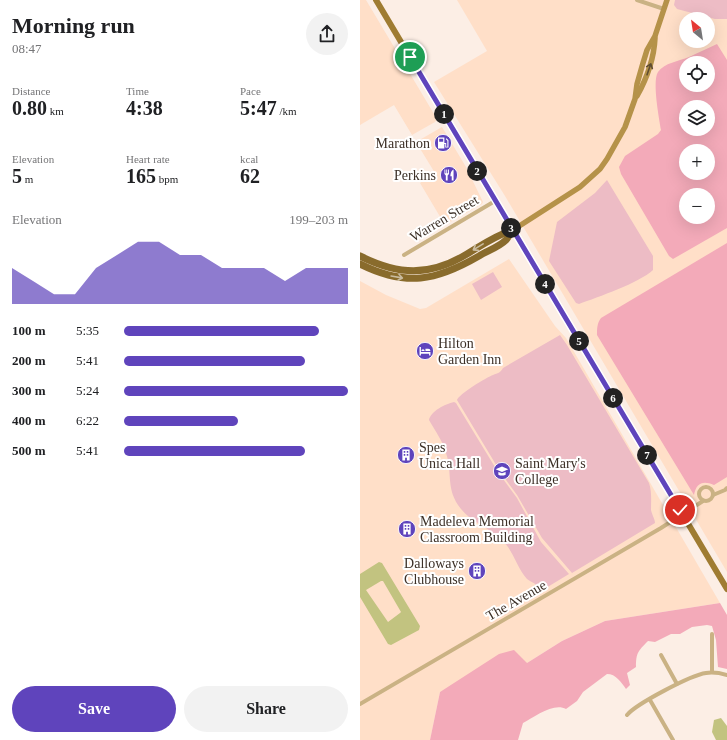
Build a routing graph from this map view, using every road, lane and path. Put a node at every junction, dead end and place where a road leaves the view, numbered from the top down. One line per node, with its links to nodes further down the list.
1 (376, 0): 5 (main road)
2 (638, 0): 4 (street)
3 (667, 0): 4 (street)
4 (664, 9): 6 (street)
5 (495, 201): 6 (main road); 7 (street, Warren Street)
6 (513, 230): 8 (highway, one-way to 8); 9 (highway, one-way to 6); 13 (main road)
7 (404, 255)
8 (360, 256)
9 (360, 264)
10 (727, 488): 11 (street)
11 (713, 495): 12 (street); 12 (street)
12 (703, 501): 13 (street, The Avenue)
13 (682, 514): 14 (main road); 21 (street, The Avenue)
14 (727, 589)
15 (712, 634): 17 (street)
16 (661, 655): 19 (street)
17 (712, 672): 18 (street); 19 (street)
18 (727, 675)
19 (677, 684): 20 (street)
20 (650, 700): 22 (street); 23 (street)
21 (360, 704)
22 (627, 715)
23 (674, 740)

